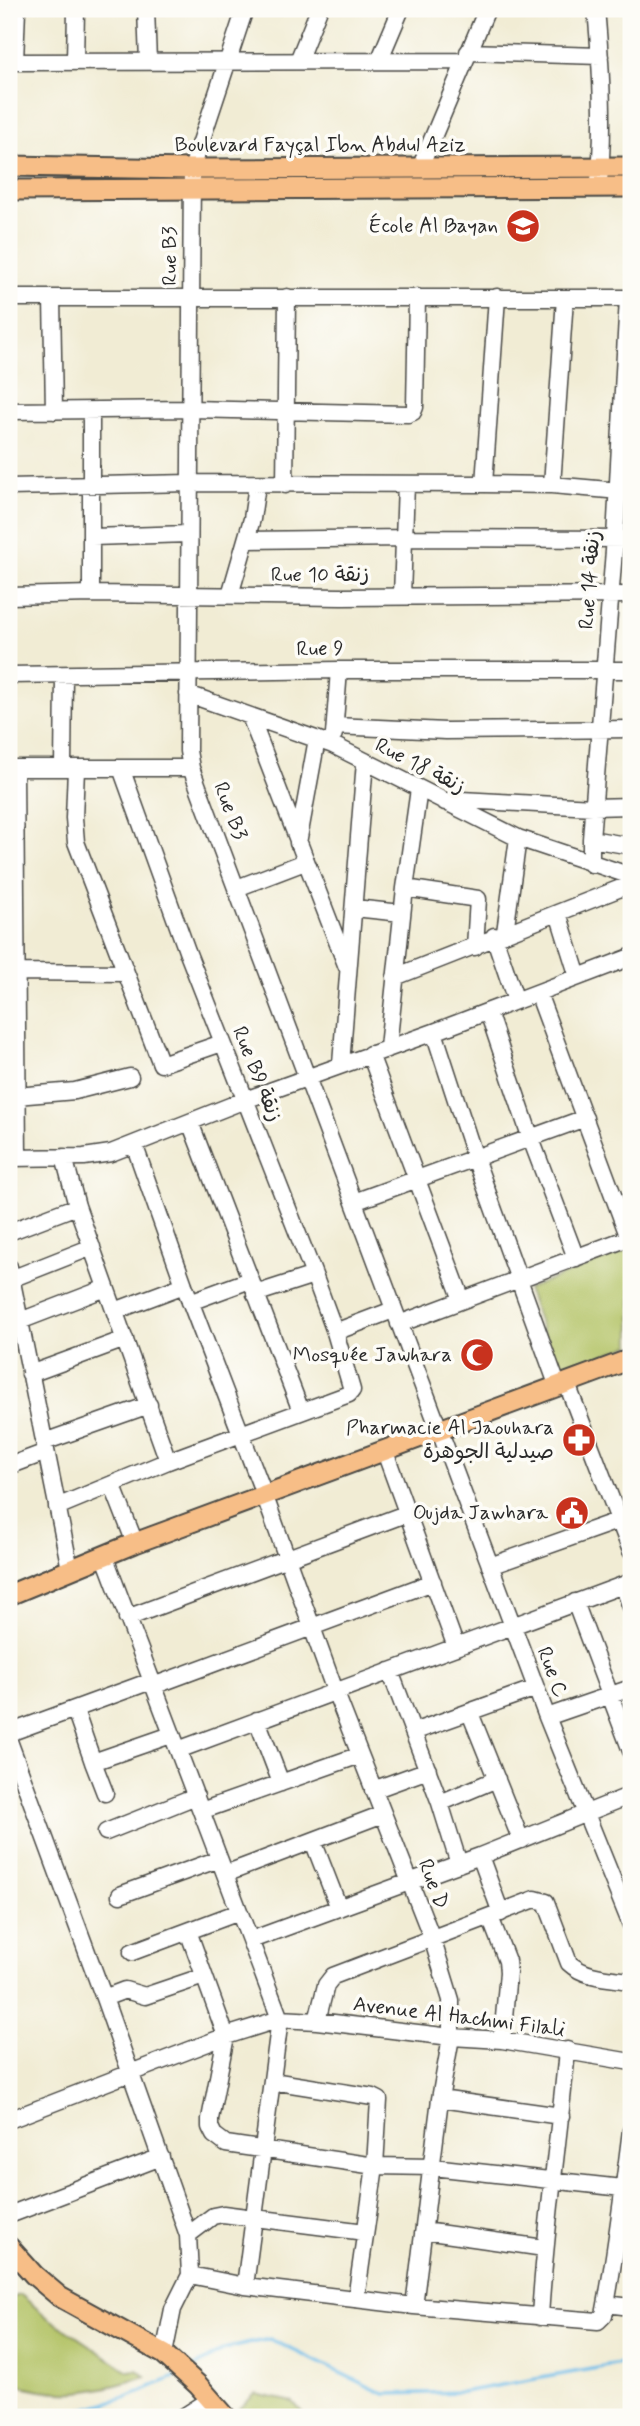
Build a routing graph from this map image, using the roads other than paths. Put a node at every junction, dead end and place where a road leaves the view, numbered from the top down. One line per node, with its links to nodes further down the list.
1 (18, 9): 15 (street)
2 (76, 9): 16 (street)
3 (245, 9): 12 (street, Rue B3)
4 (319, 9): 13 (street)
5 (401, 9): 14 (street)
6 (487, 9): 9 (street)
7 (596, 9): 10 (street)
8 (148, 10): 11 (street)
9 (466, 56): 10 (street); 14 (street); 19 (street)
10 (600, 56): 21 (street)
11 (148, 61): 12 (street); 16 (street)
12 (226, 61): 13 (street); 20 (street, Rue B3)
13 (298, 61): 14 (street)
14 (379, 61)
15 (12, 62): 16 (street)
16 (75, 62)
17 (9, 166): 20 (main road, Boulevard Fayçal Ibn Abdul Aziz)
18 (631, 167): 21 (main road, Boulevard Fayçal Ibn Abdul Aziz)
19 (420, 168): 20 (main road, Boulevard Fayçal Ibn Abdul Aziz); 21 (main road, Boulevard Fayçal Ibn Abdul Aziz)
20 (191, 169): 24 (street, Rue B3)
21 (599, 178): 22 (main road, Boulevard Fayçal Ibn Abdul Aziz); 24 (main road, Boulevard Fayçal Ibn Abdul Aziz)
22 (631, 187)
23 (9, 190): 24 (main road, Boulevard Fayçal Ibn Abdul Aziz)
24 (190, 190): 25 (street, Rue B3)
25 (191, 296): 26 (street); 30 (street); 35 (street, Rue B3)
26 (287, 297): 27 (street); 39 (street)
27 (417, 297): 28 (street); 39 (street)
28 (497, 297): 31 (street); 43 (street)
29 (9, 298): 30 (street)
30 (52, 298): 37 (street)
31 (565, 298): 32 (street); 47 (street)
32 (629, 298): 33 (street, Rue 14 زنقة)
33 (629, 326): 34 (street, Rue 14 زنقة)
34 (626, 394): 40 (street, Rue 14 زنقة)
35 (191, 409): 38 (street); 39 (street); 41 (street, Rue B3)
36 (9, 411): 37 (street)
37 (54, 411): 38 (street)
38 (91, 411): 44 (street)
39 (286, 411): 46 (street)
40 (625, 445): 49 (street, Rue 14 زنقة)
41 (190, 483): 44 (street); 45 (street); 50 (street, Rue B3)
42 (406, 484): 43 (street); 46 (street); 52 (street)
43 (484, 484): 47 (street)
44 (91, 485): 48 (street); 51 (street)
45 (257, 485): 46 (street); 54 (street)
46 (285, 485)
47 (552, 485): 49 (street)
48 (9, 487)
49 (624, 492): 53 (street, Rue 14 زنقة)
50 (189, 534): 51 (street); 56 (street, Rue B3)
51 (92, 537): 55 (street)
52 (404, 538): 53 (street); 54 (street); 61 (street)
53 (623, 538): 58 (street, Rue 14 زنقة)
54 (247, 540): 57 (street)
55 (91, 594): 56 (street, Rue 10 زنقة); 60 (street, Rue 10 زنقة)
56 (188, 594): 57 (street, Rue 10 زنقة); 65 (street, Rue B3)
57 (230, 595): 61 (street, Rue 10 زنقة)
58 (610, 595): 59 (street, Rue 10 زنقة); 61 (street, Rue 10 زنقة); 63 (street, Rue 14 زنقة)
59 (631, 595)
60 (9, 596)
61 (402, 596)
62 (339, 670): 63 (street, Rue 9); 65 (street, Rue 9); 70 (street)
63 (605, 670): 64 (street, Rue 9); 72 (street, Rue 14 زنقة)
64 (631, 670)
65 (188, 672): 67 (street, Rue 9); 68 (street, Rue B3)
66 (9, 675): 67 (street, Rue 9)
67 (64, 675): 79 (street)
68 (188, 694): 69 (street, Rue 18 زنقة); 78 (street, Rue B3)
69 (250, 716): 73 (street, Rue 18 زنقة); 86 (street)
70 (335, 726): 72 (street); 74 (street)
71 (631, 729): 72 (street)
72 (600, 730): 83 (street, Rue 14 زنقة)
73 (317, 739): 74 (street, Rue 18 زنقة); 86 (street)
74 (333, 746): 75 (street, Rue 18 زنقة)
75 (365, 761): 80 (street, Rue 18 زنقة); 94 (street)
76 (12, 768): 79 (street); 100 (street)
77 (121, 768): 78 (street); 79 (street); 110 (street, Rue B9 زنقة)
78 (191, 768): 92 (street, Rue B3)
79 (69, 769): 102 (street)
80 (419, 789): 81 (street, Rue 18 زنقة); 93 (street)
81 (445, 802): 83 (street); 84 (street, Rue 18 زنقة)
82 (631, 806): 83 (street)
83 (593, 807): 85 (street, Rue 14 زنقة)
84 (518, 838): 89 (street, Rue 18 زنقة); 97 (street)
85 (591, 839): 87 (street); 89 (street, Rue 14 زنقة)
86 (298, 845): 88 (street)
87 (631, 845)
88 (304, 862): 92 (street); 101 (street)
89 (592, 864): 90 (street, Rue 18 زنقة)
90 (631, 876)
91 (631, 884): 96 (street)
92 (237, 888): 115 (street, Rue B3)
93 (405, 888): 95 (street); 98 (street)
94 (354, 908): 95 (street); 101 (street)
95 (402, 913): 103 (street)
96 (558, 913): 97 (street); 104 (street)
97 (500, 934): 98 (street); 106 (street)
98 (475, 947): 103 (street)
99 (631, 957): 104 (street)
100 (15, 972): 102 (street); 107 (street)
101 (349, 972): 113 (street)
102 (126, 973): 110 (street)
103 (395, 976): 111 (street)
104 (578, 977): 105 (street)
105 (538, 993): 106 (street); 118 (street)
106 (516, 1001): 108 (street)
107 (12, 1010): 116 (street)
108 (488, 1012): 109 (street); 120 (street)
109 (434, 1032): 111 (street); 124 (street)
110 (222, 1043): 117 (street, Rue B9 زنقة)
111 (388, 1047): 112 (street)
112 (370, 1054): 113 (street); 125 (street)
113 (341, 1064): 115 (street)
114 (130, 1077): 116 (street)
115 (306, 1078): 117 (street); 126 (street, Rue B3)
116 (16, 1096): 123 (street)
117 (245, 1100): 119 (street); 133 (street, Rue B9 زنقة)
118 (585, 1118): 120 (street); 129 (street)
119 (190, 1122): 121 (street); 136 (street)
120 (531, 1139): 124 (street); 131 (street)
121 (134, 1144): 122 (street); 135 (street, Rue D)
122 (64, 1157): 123 (street); 127 (street)
123 (13, 1158)
124 (475, 1158): 125 (street); 134 (street)
125 (418, 1180): 126 (street); 138 (street)
126 (354, 1202): 141 (street, Rue B3)
127 (77, 1206): 128 (street); 130 (street)
128 (9, 1232)
129 (630, 1238): 131 (street)
130 (92, 1247): 132 (street); 137 (street)
131 (576, 1258): 134 (street)
132 (10, 1273): 142 (street)
133 (314, 1275): 136 (street); 143 (street, Rue B9 زنقة)
134 (520, 1279): 138 (street); 147 (street)
135 (184, 1285): 139 (street, Rue D); 140 (street)
136 (253, 1287): 139 (street); 149 (street)
137 (107, 1288): 140 (street); 142 (street)
138 (463, 1300): 141 (street)
139 (190, 1302): 151 (street, Rue D)
140 (115, 1311): 144 (street)
141 (396, 1317): 143 (street); 150 (street, Rue B3)
142 (17, 1330): 146 (street)
143 (335, 1332): 149 (street, Rue B9 زنقة)
144 (125, 1339): 146 (street); 148 (street)
145 (631, 1360): 147 (main road)
146 (30, 1374): 152 (street)
147 (563, 1386): 150 (main road); 160 (street)
148 (149, 1405): 152 (street); 154 (street)
149 (301, 1411): 151 (street)
150 (439, 1432): 153 (main road); 165 (street, Rue C)
151 (240, 1435): 154 (street); 157 (street, Rue D)
152 (45, 1447): 155 (street); 158 (street)
153 (386, 1452): 157 (main road); 159 (street)
154 (168, 1461): 156 (street)
155 (9, 1466)
156 (112, 1484): 158 (street); 161 (street)
157 (264, 1494): 161 (main road); 164 (street, Rue D)
158 (57, 1507): 166 (street)
159 (408, 1513): 164 (street); 167 (street)
160 (620, 1520): 162 (street); 165 (street)
161 (135, 1543): 163 (main road)
162 (631, 1551)
163 (104, 1555): 166 (main road); 172 (street)
164 (286, 1559): 172 (street); 174 (street, Rue D)
165 (490, 1566): 173 (street, Rue C)
166 (71, 1569): 169 (main road)
167 (433, 1582): 174 (street); 175 (street)
168 (627, 1584): 170 (street); 171 (street)
169 (9, 1595)
170 (575, 1602): 173 (street); 181 (street)
171 (631, 1607)
172 (127, 1618): 177 (street)
173 (513, 1626): 175 (street); 178 (street, Rue C)
174 (312, 1628): 177 (street); 180 (street, Rue D)
175 (456, 1647): 176 (street)
176 (390, 1671): 180 (street); 186 (street)
177 (152, 1684): 182 (street); 189 (street)
178 (537, 1688): 183 (street); 184 (street, Rue C)
179 (631, 1688): 181 (street)
180 (335, 1691): 185 (street); 191 (street, Rue D)
181 (610, 1696): 184 (street); 190 (street)
182 (75, 1710): 187 (street); 192 (street)
183 (470, 1713): 186 (street); 194 (street)
184 (547, 1717): 201 (street, Rue C)
185 (257, 1720): 189 (street); 195 (street)
186 (413, 1732): 193 (street)
187 (9, 1733)
188 (9, 1741): 222 (street)
189 (174, 1742): 192 (street); 200 (street)
190 (631, 1751)
191 (360, 1755): 195 (street); 196 (street, Rue D)
192 (98, 1760): 197 (street)
193 (428, 1770): 196 (street); 199 (street)
194 (496, 1779): 199 (street); 204 (street)
195 (281, 1783): 200 (street)
196 (373, 1790): 202 (street, Rue D)
197 (105, 1793)
198 (631, 1795): 201 (street)
199 (440, 1803): 207 (street)
200 (198, 1804): 203 (street); 208 (street)
201 (586, 1812): 204 (street); 211 (street, Rue C)
202 (383, 1814): 205 (street); 209 (street, Rue D)
203 (106, 1832)
204 (521, 1840): 206 (street)
205 (313, 1841): 208 (street); 212 (street)
206 (481, 1856): 207 (street); 214 (street)
207 (459, 1864): 209 (street)
208 (222, 1866): 210 (street); 213 (street)
209 (410, 1882): 212 (street); 217 (street, Rue D)
210 (120, 1895)
211 (628, 1906): 215 (street, Rue C)
212 (339, 1908): 218 (street)
213 (240, 1912): 216 (street); 218 (street)
214 (495, 1915): 217 (street); 221 (street); 227 (street)
215 (631, 1925)
216 (188, 1931): 219 (street); 220 (street)
217 (432, 1938): 224 (street); 226 (street, Rue D)
218 (251, 1940): 223 (street)
219 (132, 1952)
220 (204, 1976): 222 (street); 225 (street)
221 (631, 1981)
222 (104, 1997): 230 (street)
223 (280, 2019): 224 (street, Avenue Al Hachmi Filali); 225 (street); 231 (street)
224 (317, 2021): 226 (street, Avenue Al Hachmi Filali)
225 (226, 2036): 230 (street); 236 (street)
226 (451, 2037): 227 (street, Avenue Al Hachmi Filali); 232 (street, Rue D)
227 (502, 2040): 228 (street, Avenue Al Hachmi Filali)
228 (566, 2050): 229 (street, Avenue Al Hachmi Filali); 233 (street)
229 (631, 2062)
230 (131, 2074): 234 (street); 237 (street)
231 (272, 2081): 236 (street); 238 (street)
232 (440, 2099): 233 (street); 239 (street, Rue D)
233 (561, 2116): 240 (street)
234 (9, 2120)
235 (631, 2130): 241 (street)
236 (262, 2150): 238 (street); 243 (street)
237 (161, 2157): 242 (street); 246 (street)
238 (374, 2166): 239 (street); 245 (street)
239 (433, 2166): 240 (street); 244 (street, Rue D)
240 (553, 2182): 241 (street); 249 (street)
241 (627, 2188): 247 (street)
242 (9, 2215)
243 (254, 2218): 245 (street); 246 (street); 251 (street)
244 (424, 2231): 249 (street); 253 (street, Rue D)
245 (365, 2232): 252 (street)
246 (188, 2235): 250 (street)
247 (624, 2244): 255 (street)
248 (9, 2248): 257 (main road)
249 (544, 2248): 256 (street)
250 (190, 2276): 251 (street); 257 (street)
251 (245, 2286): 252 (street)
252 (356, 2299): 253 (street)
253 (414, 2306): 256 (street)
254 (631, 2307): 255 (street)
255 (605, 2309): 256 (street)
256 (540, 2317)
257 (169, 2358): 258 (main road)
258 (204, 2392): 259 (street); 260 (main road)
259 (183, 2417)
260 (226, 2417)

